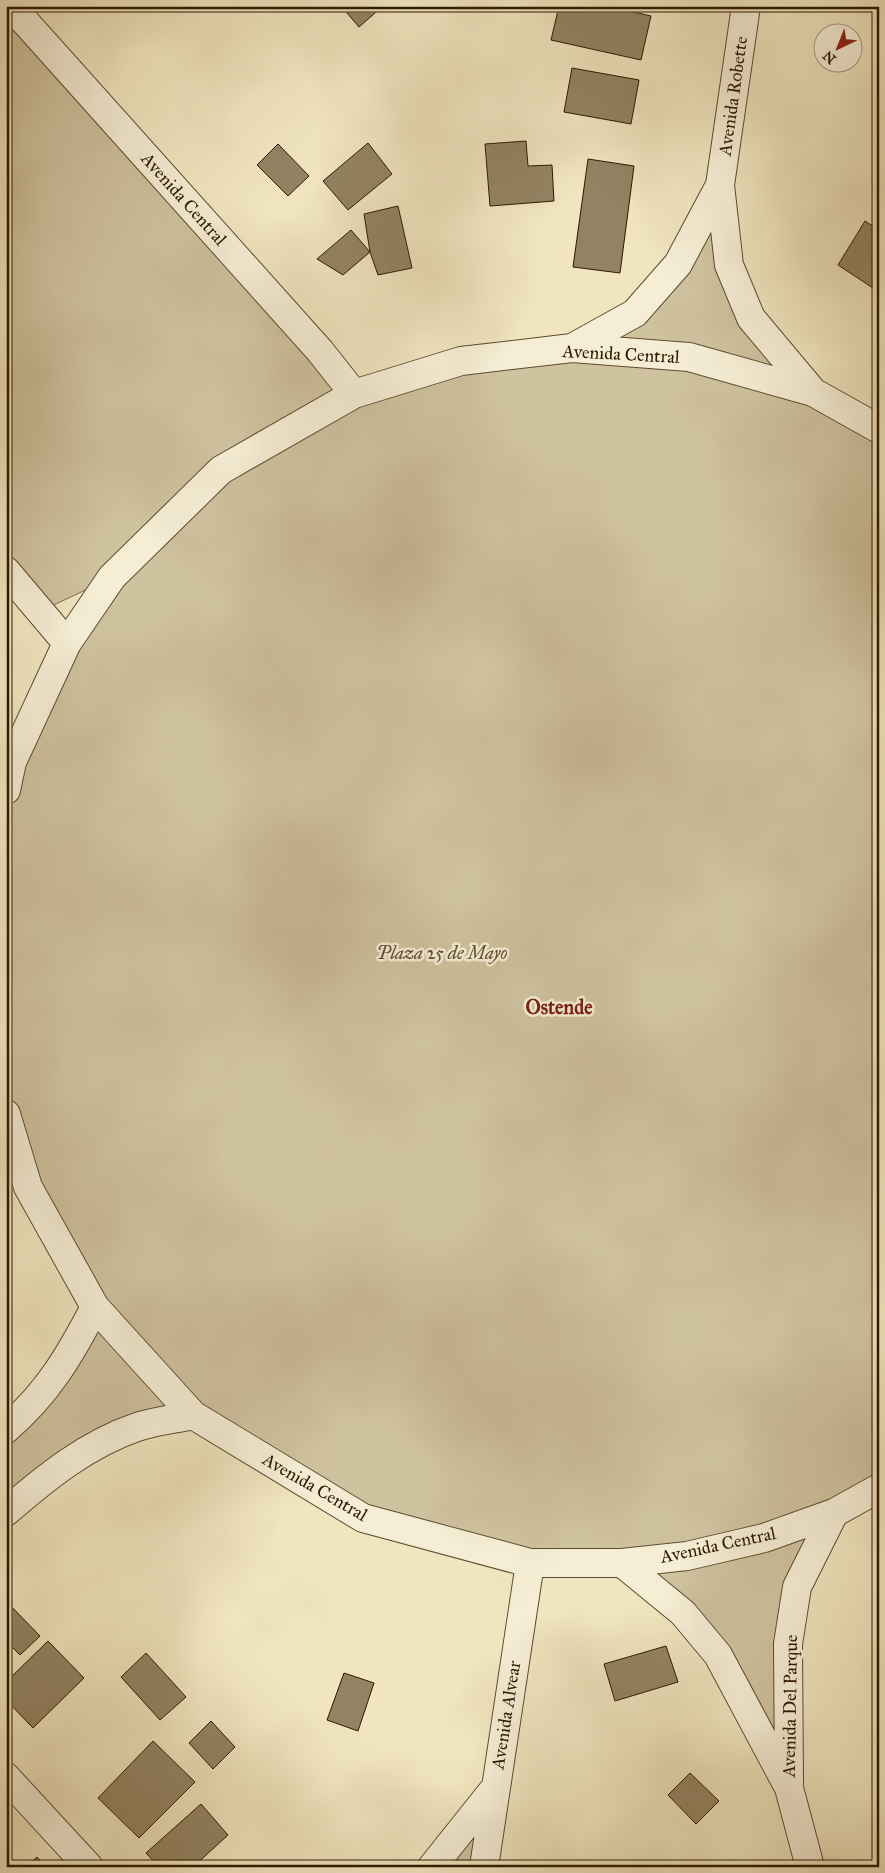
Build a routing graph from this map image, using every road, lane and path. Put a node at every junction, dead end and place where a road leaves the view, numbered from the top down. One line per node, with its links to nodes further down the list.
1 (11, 6): 6 (street, Avenida Central)
2 (749, 10): 3 (street, Avenida Robette)
3 (720, 185): 4 (street, Avenida Robette); 5 (street, Avenida Robette)
4 (572, 348): 5 (street, Avenida Central); 6 (street, Avenida Central)
5 (813, 392): 7 (street, Avenida Central)
6 (354, 394): 9 (street, Avenida Central)
7 (879, 429)
8 (6, 571): 9 (street)
9 (67, 643): 10 (street, Avenida Central)
10 (6, 790)
11 (6, 1114): 12 (street, Avenida Central)
12 (95, 1307): 13 (street, Avenida Central); 14 (street)
13 (193, 1414): 16 (street); 19 (street, Avenida Central)
14 (6, 1429)
15 (879, 1488): 17 (street, Avenida Central)
16 (6, 1512)
17 (834, 1513): 18 (street, Avenida Central); 22 (street, Avenida Del Parque)
18 (622, 1562): 19 (street, Avenida Central); 22 (street, Avenida Del Parque)
19 (530, 1563): 21 (street, Avenida Alvear)
20 (6, 1777): 23 (street)
21 (495, 1787): 24 (street); 25 (street, Avenida Alvear)
22 (789, 1788): 26 (street, Avenida Del Parque)
23 (89, 1867)
24 (432, 1867)
25 (484, 1867)
26 (810, 1867)

